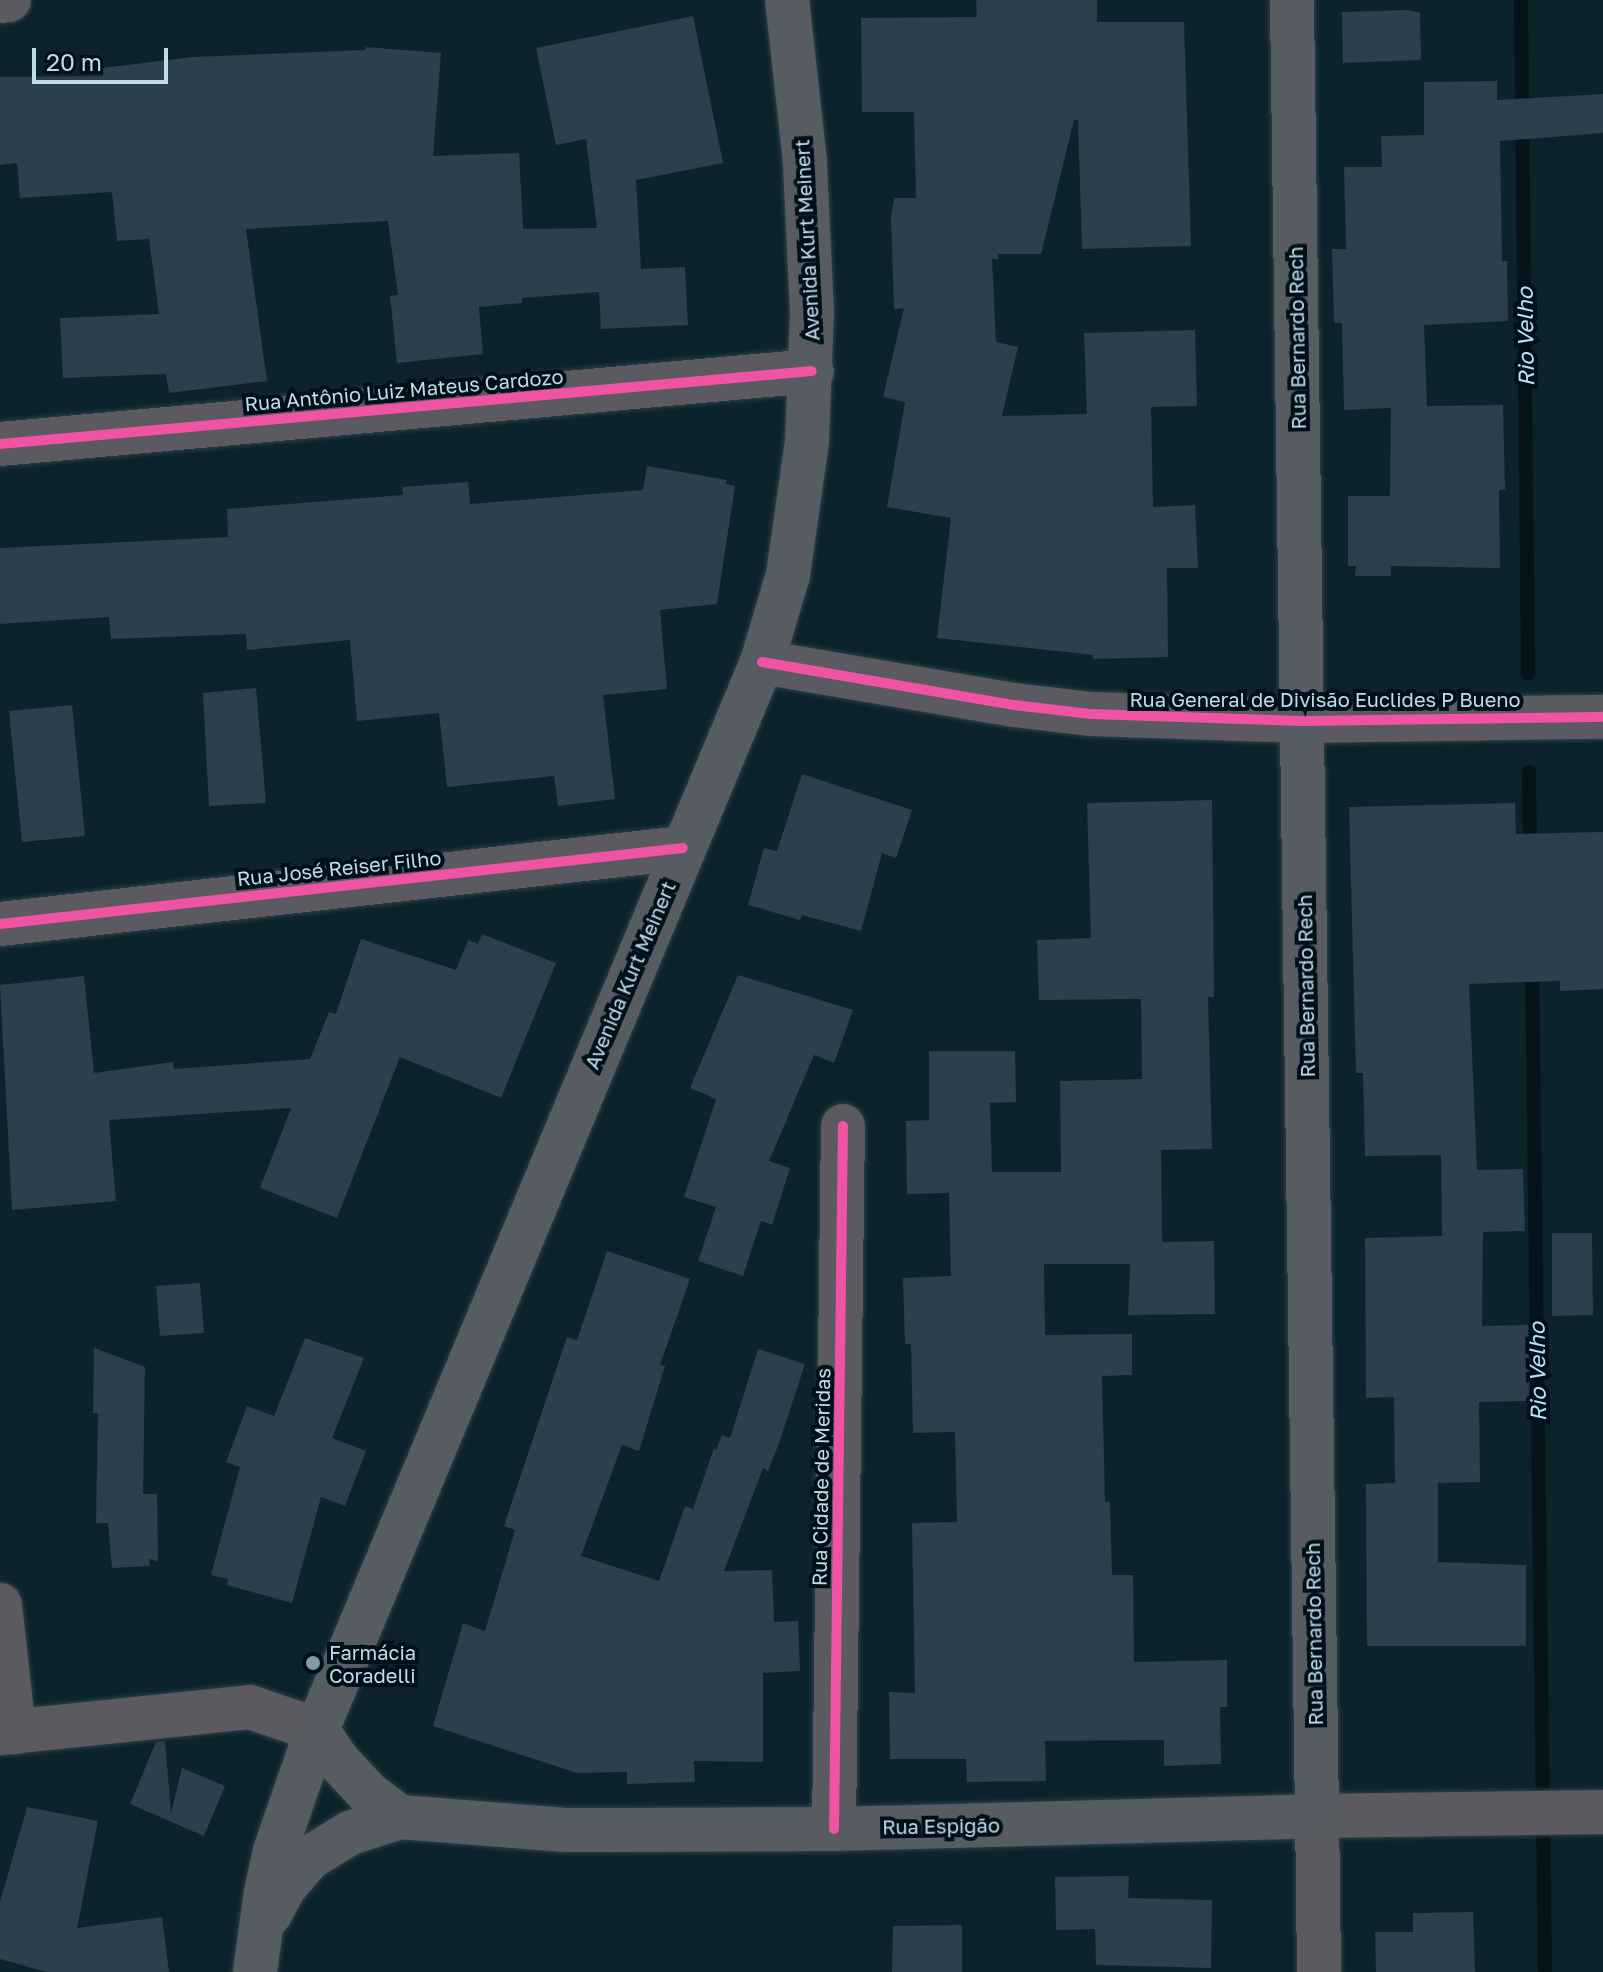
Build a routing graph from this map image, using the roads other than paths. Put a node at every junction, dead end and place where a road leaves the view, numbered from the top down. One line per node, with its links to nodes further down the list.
1 (9, 0): 4 (street)
2 (787, 0): 5 (main road, Avenida Kurt Meinert)
3 (1292, 0): 9 (main road, Rua Bernardo Rech)
4 (0, 1)
5 (812, 371): 6 (street, Rua Antônio Luiz Mateus Cardozo); 7 (main road, Avenida Kurt Meinert)
6 (0, 444)
7 (762, 662): 9 (street, Rua General de Divisão Euclides P Bueno); 10 (main road, Avenida Kurt Meinert)
8 (1603, 717): 9 (street, Rua General de Divisão Euclides P Bueno)
9 (1302, 721): 17 (main road, Rua Bernardo Rech)
10 (683, 848): 11 (street, Rua José Reiser Filho); 14 (main road, Avenida Kurt Meinert)
11 (0, 924)
12 (843, 1126): 19 (street, Rua Cidade de Meridas)
13 (0, 1605): 15 (street)
14 (317, 1730): 15 (street); 18 (main road); 20 (main road, Avenida Kurt Meinert)
15 (7, 1733)
16 (1567, 1812): 17 (street, Rua Espigão)
17 (1317, 1816): 19 (main road, Rua Espigão); 21 (street, Rua Bernardo Rech)
18 (400, 1817): 19 (main road, Rua Espigão); 20 (main road)
19 (834, 1829)
20 (257, 1952)
21 (1319, 1972)

